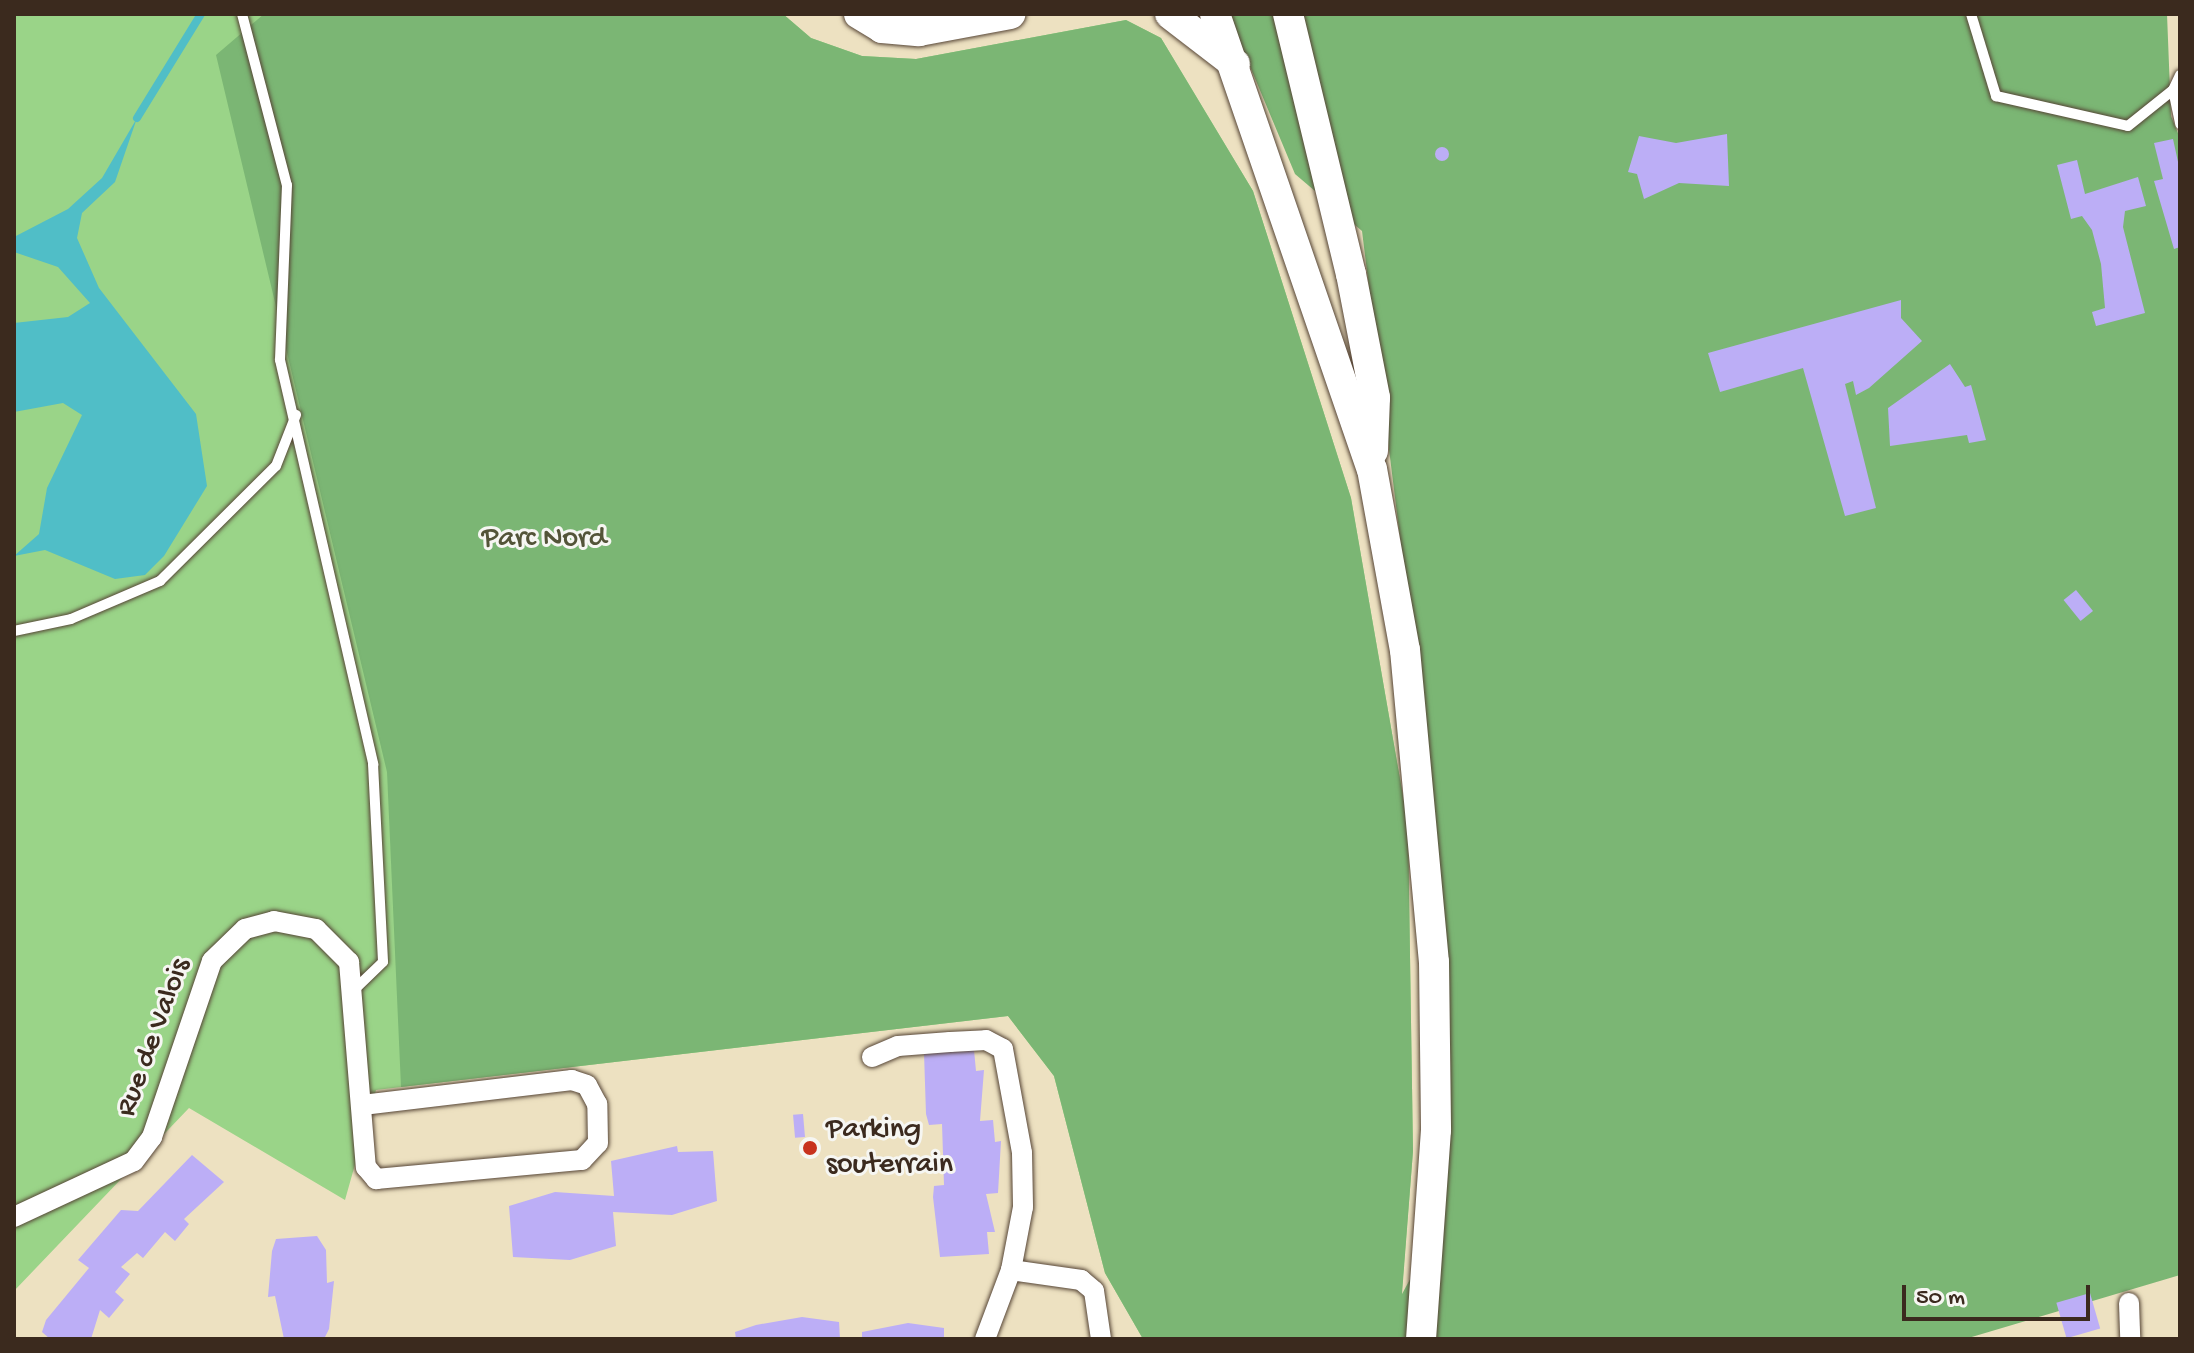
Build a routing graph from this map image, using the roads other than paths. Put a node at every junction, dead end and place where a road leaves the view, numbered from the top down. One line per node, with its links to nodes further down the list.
1 (242, 14): 12 (lane)
2 (859, 14): 3 (main road)
3 (1010, 14)
4 (1170, 14): 8 (main road)
5 (1215, 14): 8 (main road)
6 (1288, 14): 13 (main road)
7 (1971, 14): 10 (lane)
8 (1237, 65): 13 (main road)
9 (2180, 75): 10 (lane)
10 (2173, 90): 11 (lane)
11 (2180, 124)
12 (296, 413): 14 (lane); 15 (lane)
13 (1372, 469): 23 (main road)
14 (14, 631)
15 (356, 988): 17 (street, Rue de Valois); 18 (street, Rue de Valois)
16 (872, 1057): 19 (street)
17 (362, 1105): 17 (street, Rue de Valois)
18 (14, 1217)
19 (1011, 1270): 21 (street); 22 (street)
20 (2129, 1303): 24 (street)
21 (985, 1339)
22 (1101, 1339)
23 (1421, 1339)
24 (2130, 1339)

